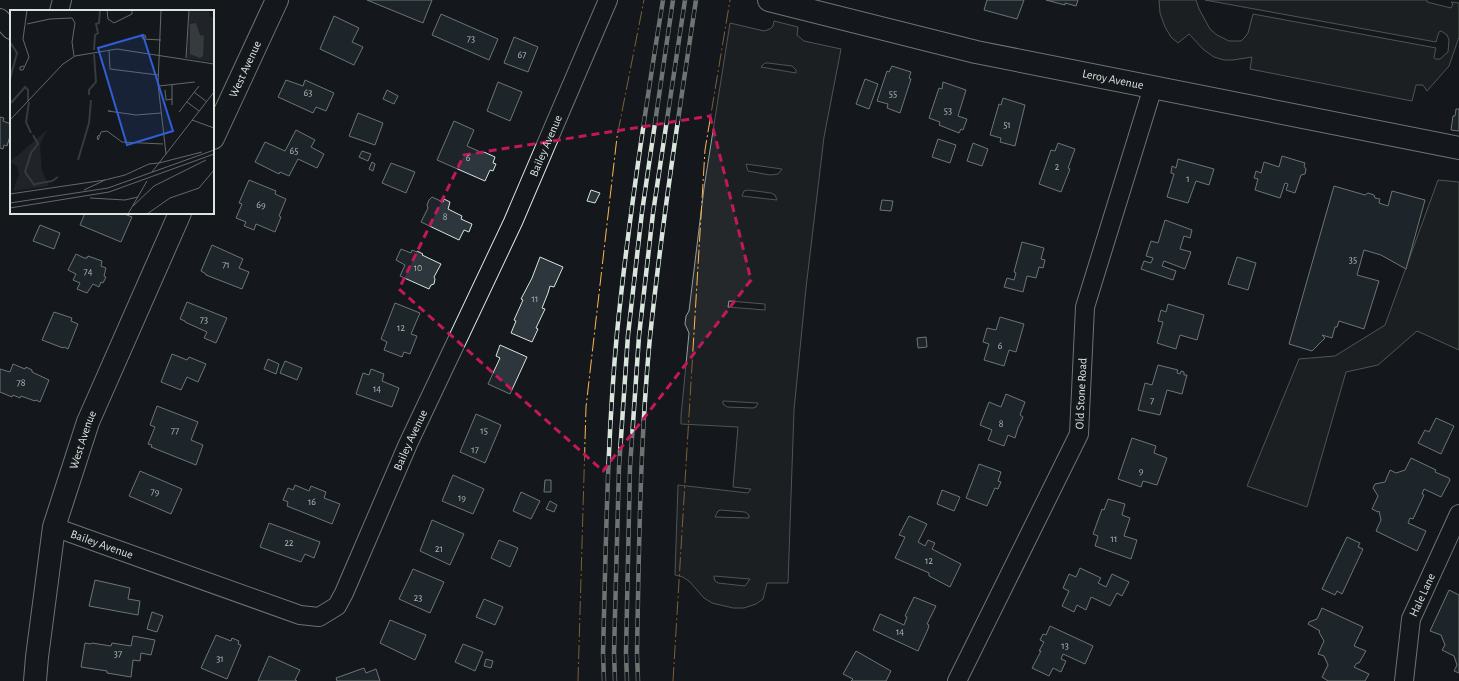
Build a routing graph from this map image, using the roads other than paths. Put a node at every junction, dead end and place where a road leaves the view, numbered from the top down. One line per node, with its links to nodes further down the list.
1 (62, 0): 5 (street)
2 (277, 0): 9 (street, West Avenue)
3 (608, 0): 13 (street, Bailey Avenue)
4 (778, 1): 8 (street, Leroy Avenue)
5 (60, 10)
6 (0, 18): 7 (street)
7 (10, 29)
8 (1153, 87): 10 (street, Leroy Avenue); 15 (street, Old Stone Road)
9 (214, 136)
10 (1459, 148)
11 (180, 214): 13 (street, West Avenue)
12 (1459, 514): 16 (street, Hale Lane)
13 (54, 527): 14 (street, West Avenue)
14 (35, 681)
15 (957, 681)
16 (1404, 681)

